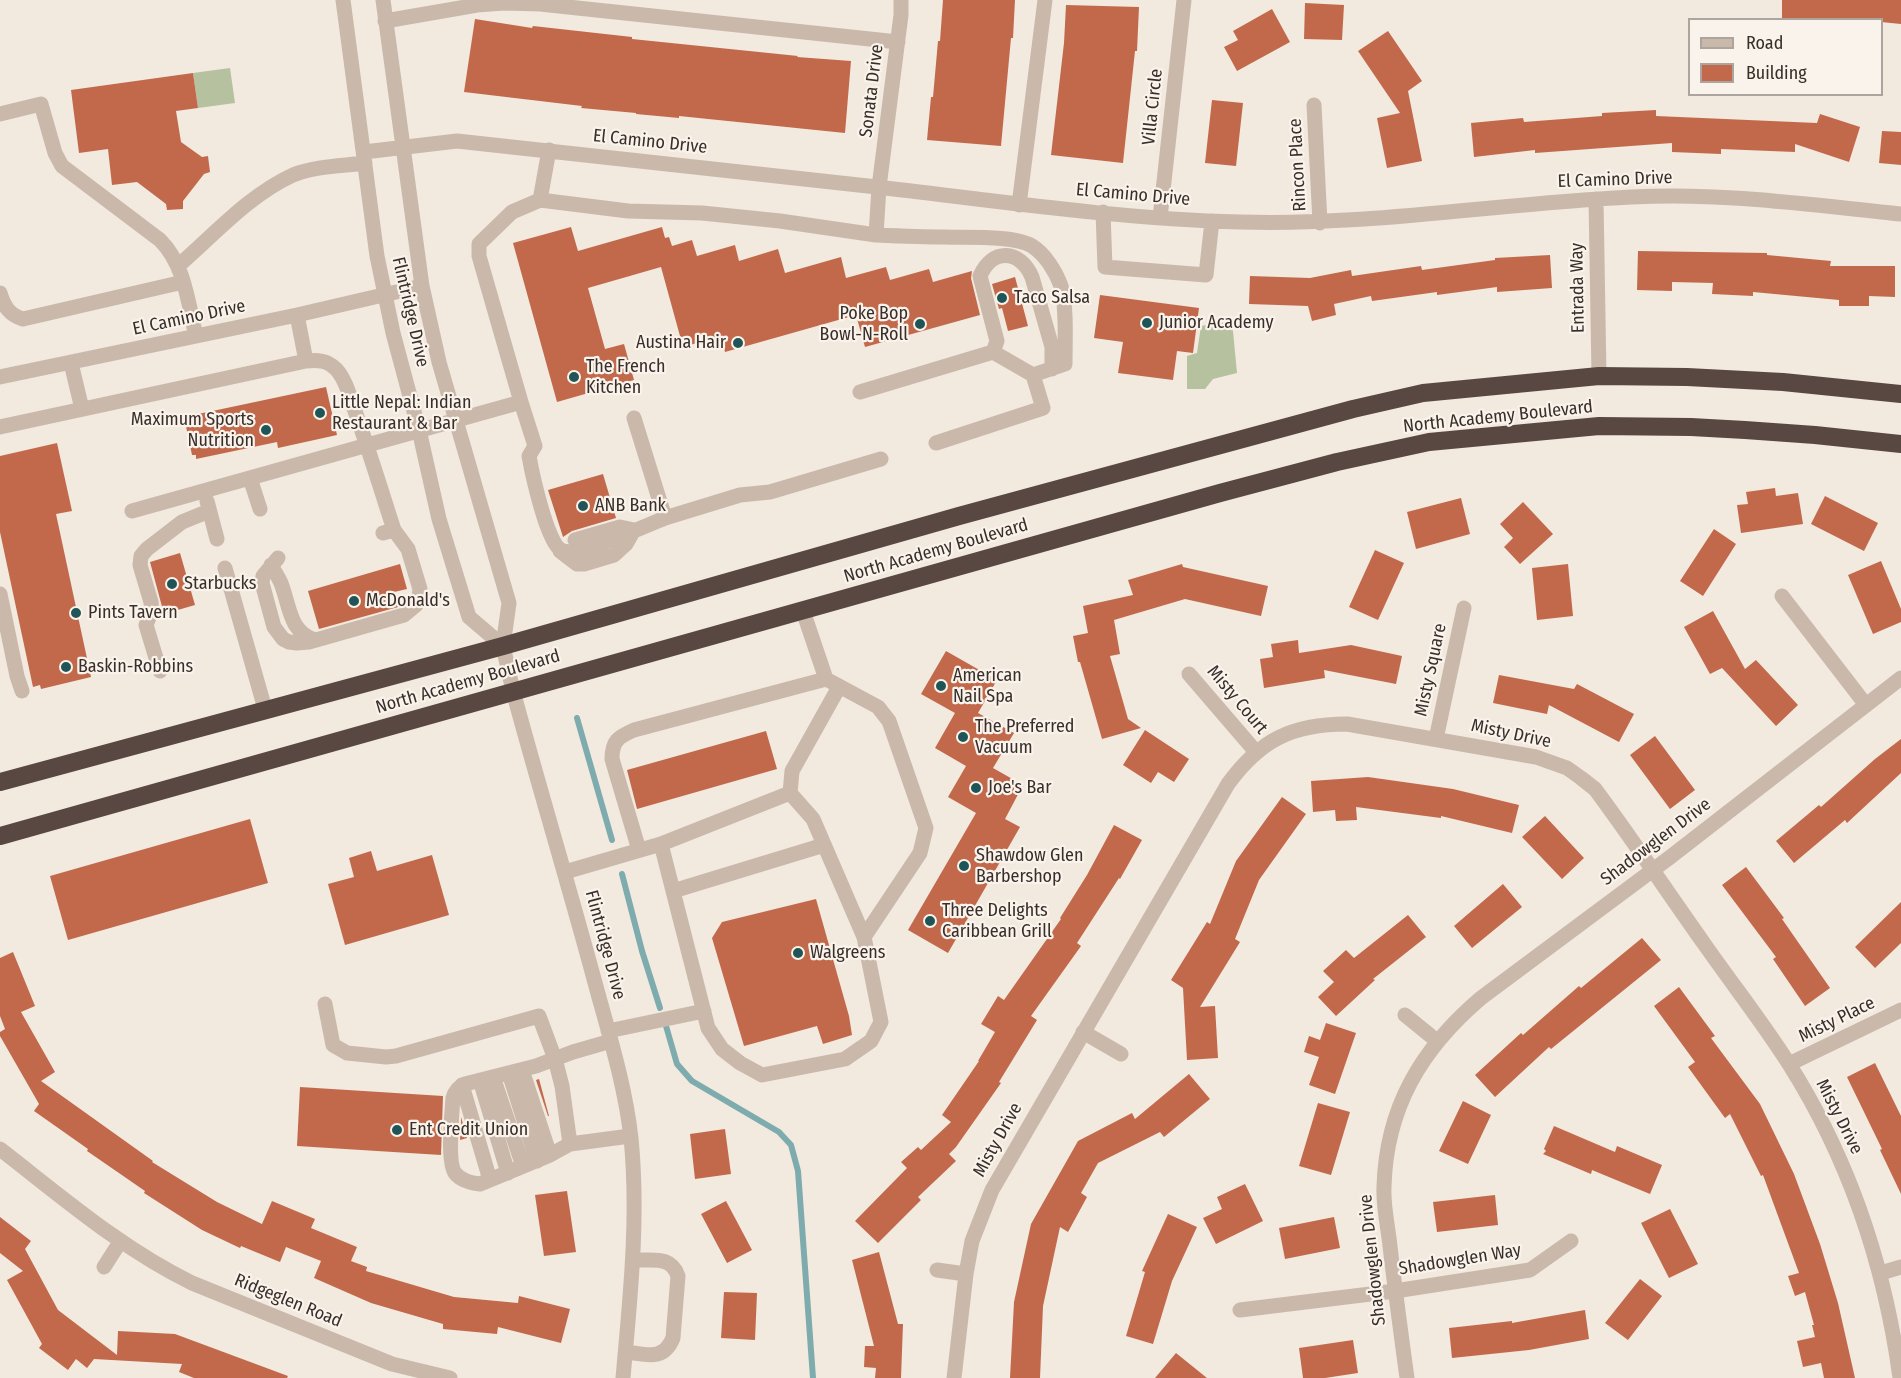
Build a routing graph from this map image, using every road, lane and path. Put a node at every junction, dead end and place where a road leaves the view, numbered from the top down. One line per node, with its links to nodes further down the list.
1 (343, 0): 12 (street, Flintridge Drive)
2 (383, 0): 6 (street, Flintridge Drive)
3 (901, 0): 7 (street, Sonata Drive)
4 (1044, 0): 16 (street)
5 (1184, 0): 19 (street, Villa Circle)
6 (386, 21): 7 (street); 10 (street, Flintridge Drive)
7 (898, 42): 13 (street, Sonata Drive)
8 (1314, 105): 21 (street, Rincon Place)
9 (0, 114): 23 (street)
10 (402, 147): 11 (street, El Camino Drive); 12 (street, El Camino Drive); 25 (street, Flintridge Drive)
11 (549, 150): 13 (street, El Camino Drive); 14 (street)
12 (365, 157): 23 (street, El Camino Drive); 27 (street, Flintridge Drive)
13 (879, 188): 16 (street, El Camino Drive); 22 (street, Sonata Drive)
14 (540, 200): 22 (street); 39 (street)
15 (1596, 200): 18 (street, El Camino Drive); 21 (street, El Camino Drive); 35 (street, Entrada Way)
16 (1019, 205): 17 (street, El Camino Drive)
17 (1103, 212): 19 (street, El Camino Drive); 20 (street)
18 (1901, 214)
19 (1160, 218): 20 (street, El Camino Drive)
20 (1212, 221): 21 (street, El Camino Drive)
21 (1320, 223)
22 (876, 235): 33 (street)
23 (178, 266): 24 (street)
24 (183, 282): 26 (street); 29 (street)
25 (422, 286): 27 (street, El Camino Drive); 42 (street, Flintridge Drive)
26 (0, 293)
27 (385, 295): 28 (street, El Camino Drive); 44 (street, Flintridge Drive)
28 (297, 315): 29 (street, El Camino Drive); 31 (street)
29 (196, 336): 32 (street, El Camino Drive)
30 (993, 352): 33 (street); 34 (street); 37 (street)
31 (306, 361): 40 (street); 47 (street)
32 (71, 363): 36 (street, El Camino Drive); 40 (street)
33 (1052, 369): 34 (street)
34 (1033, 375): 45 (street)
35 (1599, 376): 38 (highway, North Academy Boulevard); 64 (highway, North Academy Boulevard)
36 (0, 377)
37 (860, 392)
38 (1901, 394)
39 (521, 402): 42 (street); 57 (street)
40 (82, 409): 43 (street)
41 (634, 418): 54 (street)
42 (457, 420): 44 (street); 64 (street, Flintridge Drive)
43 (0, 427)
44 (419, 430): 47 (street); 64 (street, Flintridge Drive)
45 (936, 443)
46 (1901, 444): 63 (highway, North Academy Boulevard)
47 (367, 445): 49 (street); 58 (street)
48 (881, 459): 54 (street)
49 (250, 478): 50 (street); 51 (street)
50 (204, 491): 52 (street); 53 (street)
51 (260, 509)
52 (132, 511)
53 (209, 512): 56 (street); 65 (street)
54 (664, 518): 55 (street)
55 (634, 530): 57 (street); 57 (street)
56 (217, 539)
57 (555, 544)
58 (275, 562)
59 (225, 568): 72 (street)
60 (0, 594): 69 (street)
61 (1782, 596): 71 (street)
62 (1464, 608): 73 (street, Misty Square)
63 (803, 611): 68 (street); 70 (highway, North Academy Boulevard)
64 (503, 646): 70 (street, Flintridge Drive); 72 (highway, North Academy Boulevard)
65 (160, 671)
66 (1189, 674): 74 (street, Misty Court)
67 (1901, 678): 71 (street, Shadowglen Drive)
68 (833, 683): 76 (street); 80 (street); 84 (street)
69 (22, 691)
70 (513, 691): 77 (highway, North Academy Boulevard); 82 (street, Flintridge Drive)
71 (1866, 705): 81 (street, Shadowglen Drive)
72 (265, 709): 75 (highway, North Academy Boulevard)
73 (1436, 740): 74 (street, Misty Drive); 81 (street, Misty Drive)
74 (1256, 752): 89 (street, Misty Drive)
75 (0, 782)
76 (790, 793): 78 (street); 79 (street)
77 (0, 836)
78 (661, 843): 80 (street); 83 (street)
79 (824, 844): 83 (street); 84 (street)
80 (639, 850): 82 (street)
81 (1652, 870): 91 (street, Shadowglen Drive); 94 (street, Misty Drive)
82 (565, 872): 90 (street, Flintridge Drive)
83 (673, 891): 87 (street)
84 (864, 937): 87 (street)
85 (325, 1004): 93 (street)
86 (1901, 1010): 94 (street, Misty Place)
87 (704, 1011): 90 (street)
88 (1405, 1014): 91 (street)
89 (1083, 1032): 92 (street); 111 (street, Misty Drive)
90 (610, 1036): 93 (street); 98 (street, Flintridge Drive)
91 (1437, 1041): 112 (street, Shadowglen Drive)
92 (1121, 1054)
93 (555, 1059): 95 (street); 99 (street)
94 (1789, 1064): 110 (street, Misty Drive)
95 (516, 1071): 96 (street); 101 (street)
96 (487, 1078): 97 (street); 101 (street); 102 (street)
97 (462, 1085): 103 (street); 103 (street)
98 (630, 1136): 99 (street); 106 (street, Flintridge Drive)
99 (570, 1144): 101 (street)
100 (0, 1149): 105 (street, Ridgeglen Road)
101 (537, 1161): 102 (street)
102 (508, 1173): 103 (street)
103 (490, 1180)
104 (1571, 1241): 112 (street, Shadowglen Way)
105 (120, 1242): 107 (street); 115 (street, Ridgeglen Road)
106 (634, 1260): 114 (street, Flintridge Drive); 114 (street)
107 (104, 1267)
108 (1901, 1268): 110 (street)
109 (937, 1270): 111 (street)
110 (1881, 1273): 119 (street, Misty Drive)
111 (966, 1274): 117 (street, Misty Drive)
112 (1395, 1291): 113 (street, Shadowglen Way); 118 (street, Shadowglen Drive)
113 (1240, 1310)
114 (626, 1352): 116 (street, Flintridge Drive)
115 (450, 1378)
116 (623, 1378)
117 (954, 1378)
118 (1407, 1378)
119 (1900, 1378)

